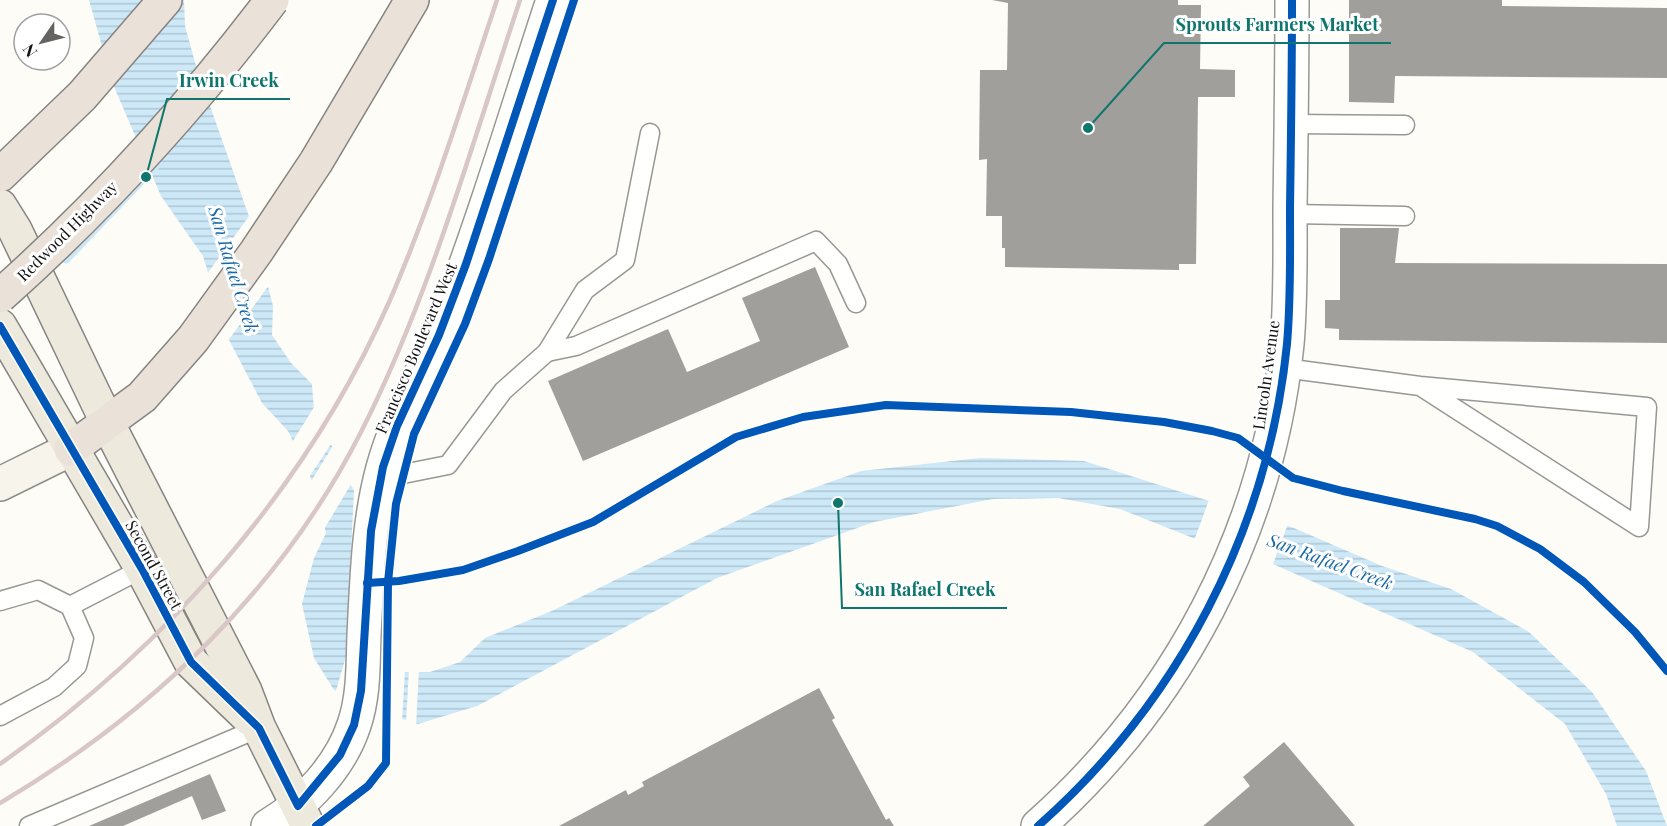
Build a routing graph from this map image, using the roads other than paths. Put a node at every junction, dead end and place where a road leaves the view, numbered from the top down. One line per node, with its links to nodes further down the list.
1 (165, 0): 9 (highway)
2 (272, 0): 13 (highway, Redwood Highway, bridge)
3 (412, 0): 19 (highway)
4 (553, 0): 21 (street, Francisco Boulevard West)
5 (1292, 0): 6 (street, Lincoln Avenue)
6 (1291, 124): 7 (lane); 11 (street, Lincoln Avenue)
7 (1405, 125)
8 (650, 133): 16 (lane)
9 (0, 175)
10 (0, 206): 19 (main road, Second Street)
11 (1290, 214): 12 (lane); 17 (street, Lincoln Avenue)
12 (1405, 216)
13 (0, 296)
14 (856, 303): 16 (lane)
15 (0, 326): 20 (main road, Second Street)
16 (547, 352): 21 (lane)
17 (1284, 368): 18 (lane); 31 (street, Lincoln Avenue)
18 (1420, 386): 18 (lane)
19 (108, 424): 20 (highway); 27 (main road, Second Street)
20 (71, 449): 22 (main road); 23 (main road, Second Street)
21 (383, 467): 28 (street, Francisco Boulevard West)
22 (0, 484)
23 (142, 569): 25 (lane); 27 (main road, Second Street)
24 (0, 601): 25 (lane)
25 (70, 606): 26 (lane)
26 (0, 716)
27 (259, 728): 28 (main road, Second Street); 29 (lane)
28 (303, 816): 30 (street, Francisco Boulevard West)
29 (29, 826)
30 (268, 826)
31 (1038, 826)

